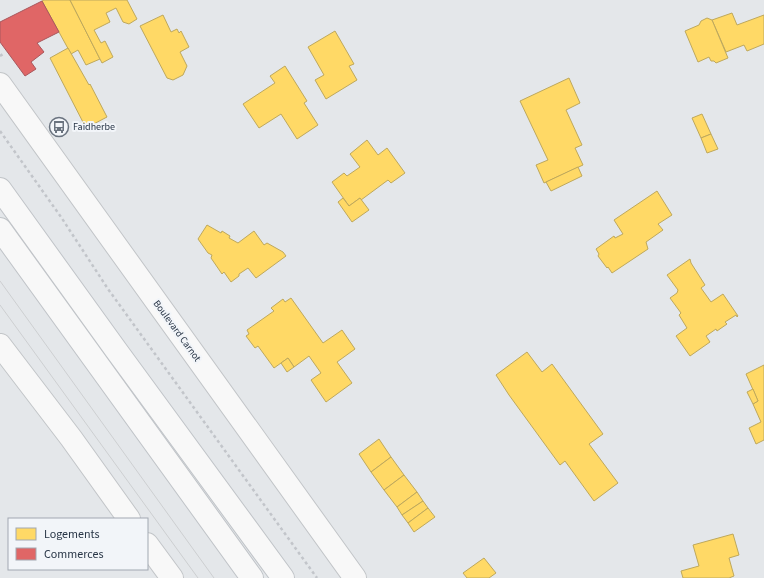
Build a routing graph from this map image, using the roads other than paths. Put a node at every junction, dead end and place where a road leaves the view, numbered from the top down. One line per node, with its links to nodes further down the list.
1 (0, 84): 10 (main road, Boulevard Carnot)
2 (0, 189): 9 (main road)
3 (0, 229): 8 (main road)
4 (0, 345): 5 (main road)
5 (128, 518)
6 (148, 545): 7 (main road)
7 (172, 578)
8 (252, 578)
9 (283, 578)
10 (355, 578)

